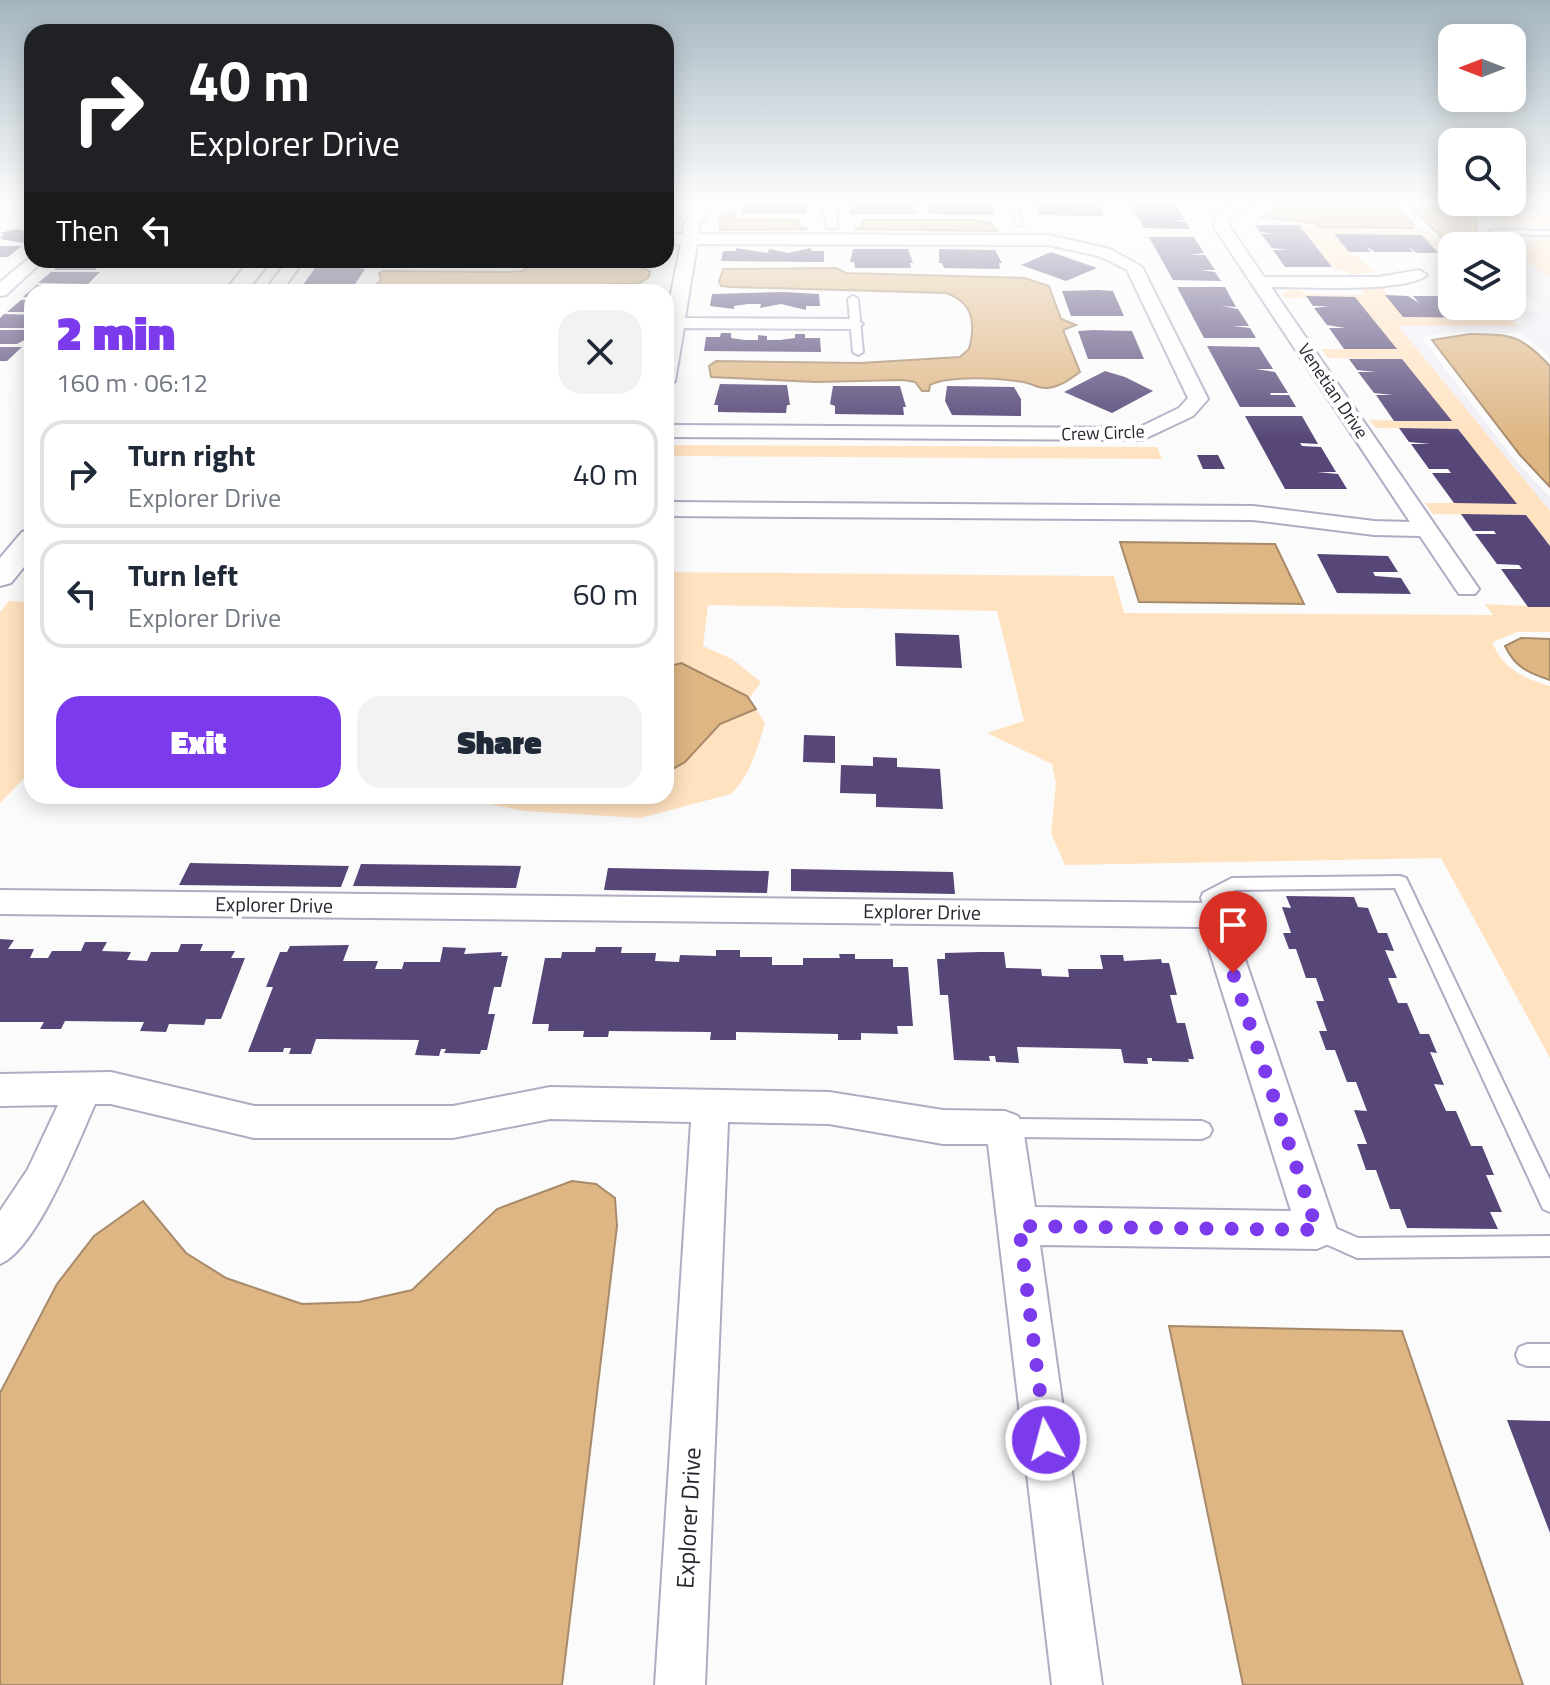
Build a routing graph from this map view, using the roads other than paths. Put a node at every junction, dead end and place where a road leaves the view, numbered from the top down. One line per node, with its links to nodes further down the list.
1 (1259, 282): 11 (street, Venetian Drive)
2 (680, 283): 5 (street)
3 (1142, 283): 9 (street, Crew Circle)
4 (853, 299): 7 (lane)
5 (674, 310)
6 (674, 323): 7 (street)
7 (854, 324): 8 (lane)
8 (858, 352)
9 (674, 431)
10 (674, 509): 11 (street)
11 (1426, 529): 14 (street, Venetian Drive)
12 (24, 548): 13 (street)
13 (0, 577)
14 (1467, 589)
15 (0, 902): 16 (street, Explorer Drive)
16 (1214, 915): 22 (lane); 24 (street)
17 (84, 1089): 18 (street); 19 (street); 25 (street)
18 (0, 1090)
19 (710, 1106): 20 (street); 27 (street, Explorer Drive)
20 (1005, 1128): 21 (lane); 23 (street)
21 (1202, 1130)
22 (1550, 1202)
23 (1019, 1226): 24 (street); 28 (street)
24 (1317, 1230): 26 (lane)
25 (0, 1245)
26 (1550, 1246)
27 (680, 1685)
28 (1077, 1685)

